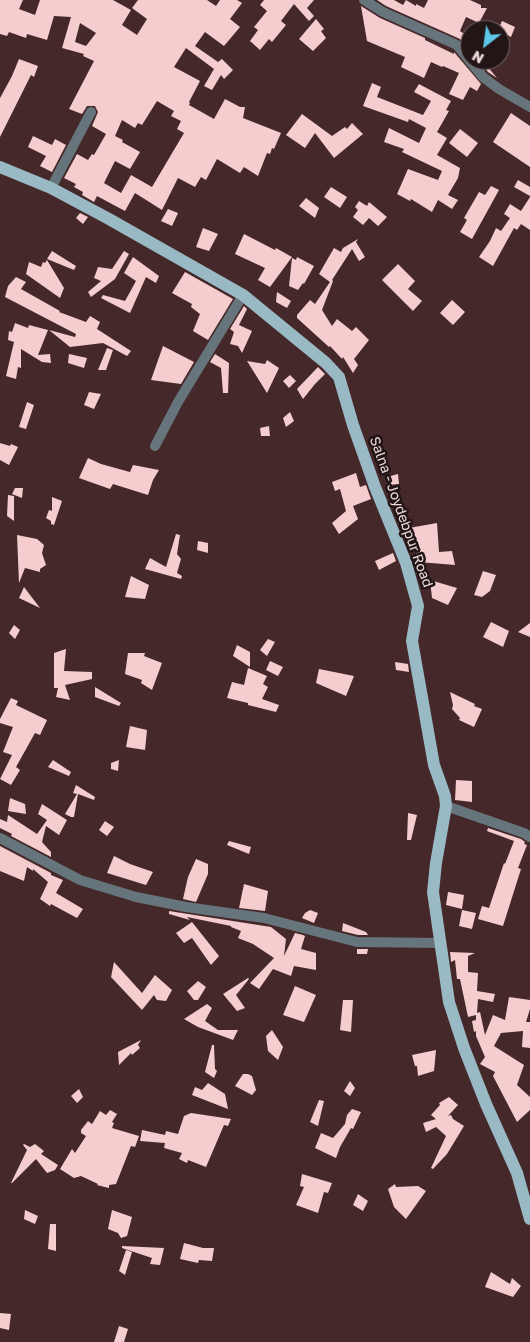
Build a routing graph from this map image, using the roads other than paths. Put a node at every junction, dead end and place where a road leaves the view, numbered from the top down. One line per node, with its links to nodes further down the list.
1 (364, 0): 2 (street)
2 (530, 107)
3 (91, 112): 5 (street)
4 (0, 167): 5 (main road, Salna - Joydebpur Road)
5 (51, 188): 6 (main road, Salna - Joydebpur Road)
6 (243, 295): 7 (street); 8 (main road, Salna - Joydebpur Road)
7 (155, 446)
8 (446, 806): 9 (street); 11 (main road, Salna - Joydebpur Road)
9 (530, 837)
10 (0, 838): 11 (street)
11 (441, 943): 12 (main road, Salna - Joydebpur Road)
12 (530, 1219)

